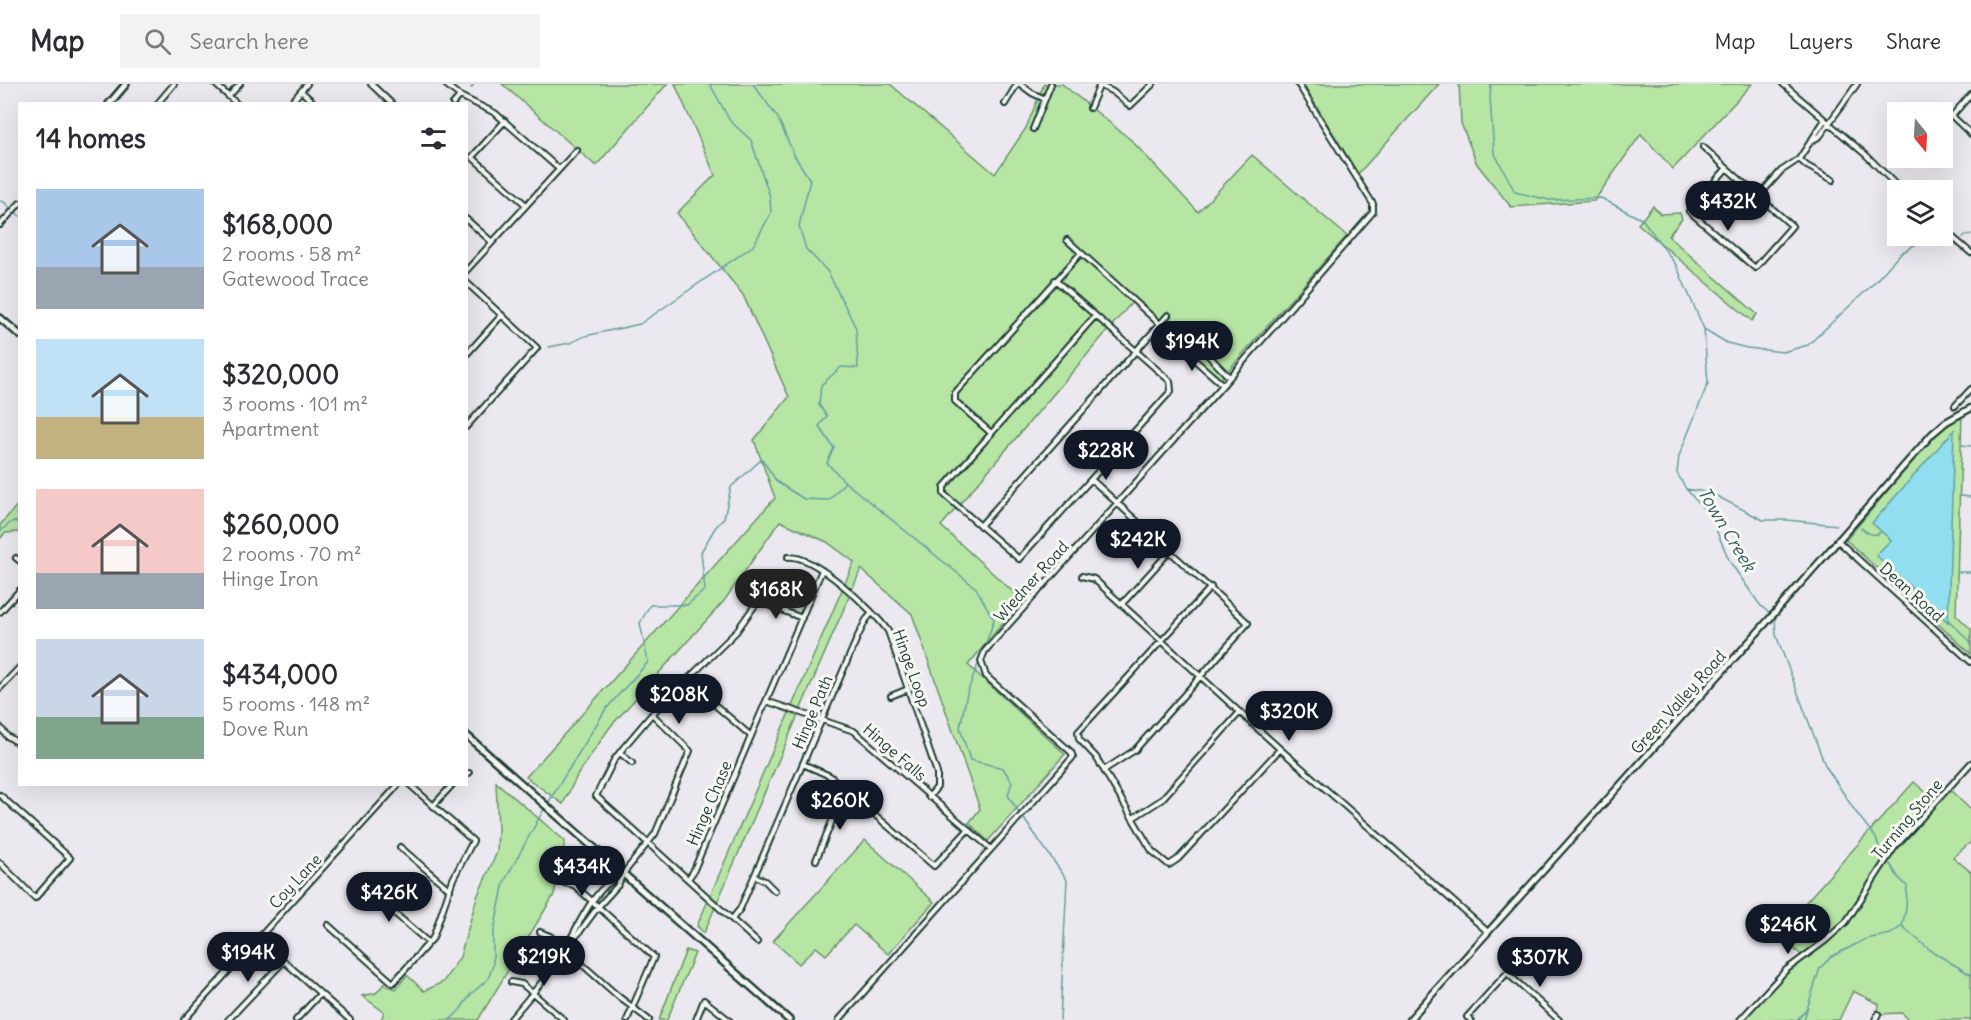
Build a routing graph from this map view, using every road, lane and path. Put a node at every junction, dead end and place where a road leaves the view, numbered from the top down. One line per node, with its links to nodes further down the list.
1 (126, 84): 20 (main road)
2 (174, 84): 21 (street)
3 (215, 84): 17 (street)
4 (240, 84): 17 (street)
5 (307, 84): 15 (street)
6 (371, 84): 25 (street)
7 (445, 84): 18 (street)
8 (1019, 84): 19 (street); 27 (street)
9 (1052, 84): 19 (street)
10 (1153, 84): 14 (street)
11 (1298, 84): 62 (street, Wiedner Road)
12 (1783, 84): 30 (street)
13 (1857, 84): 30 (street)
14 (1100, 85): 28 (street)
15 (301, 91): 23 (street); 24 (street)
16 (1971, 94): 32 (street)
17 (229, 96): 22 (street)
18 (460, 96): 26 (street); 29 (street)
19 (1045, 99): 31 (street)
20 (112, 102)
21 (160, 102)
22 (235, 102)
23 (292, 102)
24 (313, 102)
25 (389, 102)
26 (455, 102)
27 (1005, 104)
28 (1090, 108)
29 (505, 121): 36 (street); 42 (street)
30 (1826, 123): 35 (street); 39 (street)
31 (1033, 129)
32 (1971, 134)
33 (1702, 147): 37 (street)
34 (577, 150): 36 (street)
35 (1798, 159): 38 (street); 40 (street)
36 (559, 169): 42 (street)
37 (1725, 169): 40 (street); 40 (street)
38 (1833, 180)
39 (1891, 180)
40 (1759, 196)
41 (18, 205): 44 (street)
42 (526, 206): 47 (street)
43 (468, 221): 47 (street)
44 (0, 225)
45 (1953, 237): 48 (street)
46 (1067, 240): 49 (street)
47 (492, 242): 50 (street)
48 (1971, 253)
49 (1080, 254): 51 (street); 57 (street)
50 (468, 269)
51 (1055, 280): 55 (street); 68 (street)
52 (468, 284): 53 (street)
53 (502, 315): 61 (street); 67 (street)
54 (1168, 315): 57 (street)
55 (1095, 316): 60 (street); 68 (street)
56 (0, 318): 58 (main road)
57 (1160, 323): 59 (street); 60 (street)
58 (18, 333)
59 (1182, 344): 62 (street); 63 (street)
60 (1135, 351): 69 (street); 71 (street)
61 (468, 353)
62 (1229, 377): 63 (street, Wiedner Road)
63 (1222, 385): 70 (street, Wiedner Road)
64 (1971, 389): 65 (street)
65 (1955, 406)
66 (1971, 408): 72 (street, Green Valley Road)
67 (468, 425)
68 (991, 433): 71 (street)
69 (1092, 480): 70 (street); 71 (street)
70 (1118, 503): 73 (street); 116 (street, Wiedner Road)
71 (980, 526)
72 (1837, 540): 84 (street, Dean Road); 131 (street, Green Valley Road)
73 (1170, 551): 77 (street); 79 (street)
74 (788, 557): 75 (street, Hinge Loop)
75 (822, 570): 81 (street, Hinge Loop); 82 (street, Hinge Chase)
76 (1082, 576): 79 (street)
77 (1211, 587): 83 (street); 86 (street)
78 (18, 592): 80 (street)
79 (1122, 604): 83 (street)
80 (0, 612)
81 (872, 613): 89 (street, Hinge Loop); 94 (street, Hinge Path)
82 (802, 618): 87 (street); 91 (street, Hinge Chase)
83 (1162, 639): 86 (street); 104 (street)
84 (1971, 662)
85 (18, 669): 88 (street)
86 (1202, 676): 92 (street); 104 (street)
87 (686, 680): 93 (street); 96 (street)
88 (0, 688)
89 (908, 689): 90 (street); 110 (street, Hinge Loop)
90 (891, 696)
91 (766, 701): 94 (street, Hinge Falls); 96 (street, Hinge Chase)
92 (1240, 712): 99 (street); 112 (street)
93 (652, 714): 100 (street); 114 (street)
94 (822, 719): 103 (street, Hinge Path); 110 (street, Hinge Falls)
95 (0, 727): 98 (street)
96 (751, 736): 121 (street, Hinge Chase)
97 (468, 737): 119 (main road)
98 (18, 743)
99 (1280, 749): 112 (street); 131 (street)
100 (620, 753): 101 (street); 114 (street)
101 (632, 763)
102 (1971, 763): 158 (street, Turning Stone)
103 (803, 764): 108 (street); 120 (street, Hinge Path)
104 (1104, 770): 112 (street)
105 (397, 786): 132 (street, Coy Lane)
106 (411, 786): 111 (street)
107 (451, 786): 111 (street)
108 (850, 794): 113 (street); 117 (street)
109 (0, 795): 118 (street)
110 (929, 797): 113 (street, Hinge Falls)
111 (433, 806): 124 (street)
112 (1132, 818)
113 (968, 830): 116 (street, Hinge Falls)
114 (648, 844): 119 (street); 121 (street)
115 (400, 847): 124 (street)
116 (991, 849): 155 (street, Wiedner Road)
117 (816, 860)
118 (0, 863)
119 (623, 874): 126 (street); 127 (street); 154 (main road)
120 (755, 876): 125 (street); 128 (street, Hinge Path)
121 (688, 879): 128 (street)
122 (565, 883): 126 (street)
123 (363, 886): 134 (street)
124 (450, 890): 134 (street)
125 (775, 891)
126 (592, 902): 127 (street); 135 (street)
127 (598, 907): 135 (street); 141 (street)
128 (732, 920): 133 (street)
129 (328, 925): 134 (street)
130 (540, 932): 136 (street)
131 (1488, 932): 156 (street, Green Valley Road)
132 (258, 938): 137 (street); 144 (street, Coy Lane)
133 (757, 942)
134 (429, 943)
135 (569, 943): 136 (street)
136 (565, 949): 139 (street); 141 (street)
137 (284, 961): 140 (street); 145 (street)
138 (511, 982): 139 (street)
139 (533, 992): 148 (street); 149 (street)
140 (320, 994): 146 (street); 147 (street)
141 (633, 1006): 150 (street); 151 (street)
142 (1878, 1014): 159 (street)
143 (1469, 1018): 157 (street)
144 (183, 1020)
145 (228, 1020)
146 (296, 1020)
147 (350, 1020)
148 (510, 1020)
149 (564, 1020)
150 (627, 1020)
151 (649, 1020)
152 (696, 1020): 153 (street)
153 (729, 1020)
154 (789, 1020)
155 (839, 1020)
156 (1409, 1020)
157 (1559, 1020)
158 (1740, 1020)
159 (1875, 1020)

